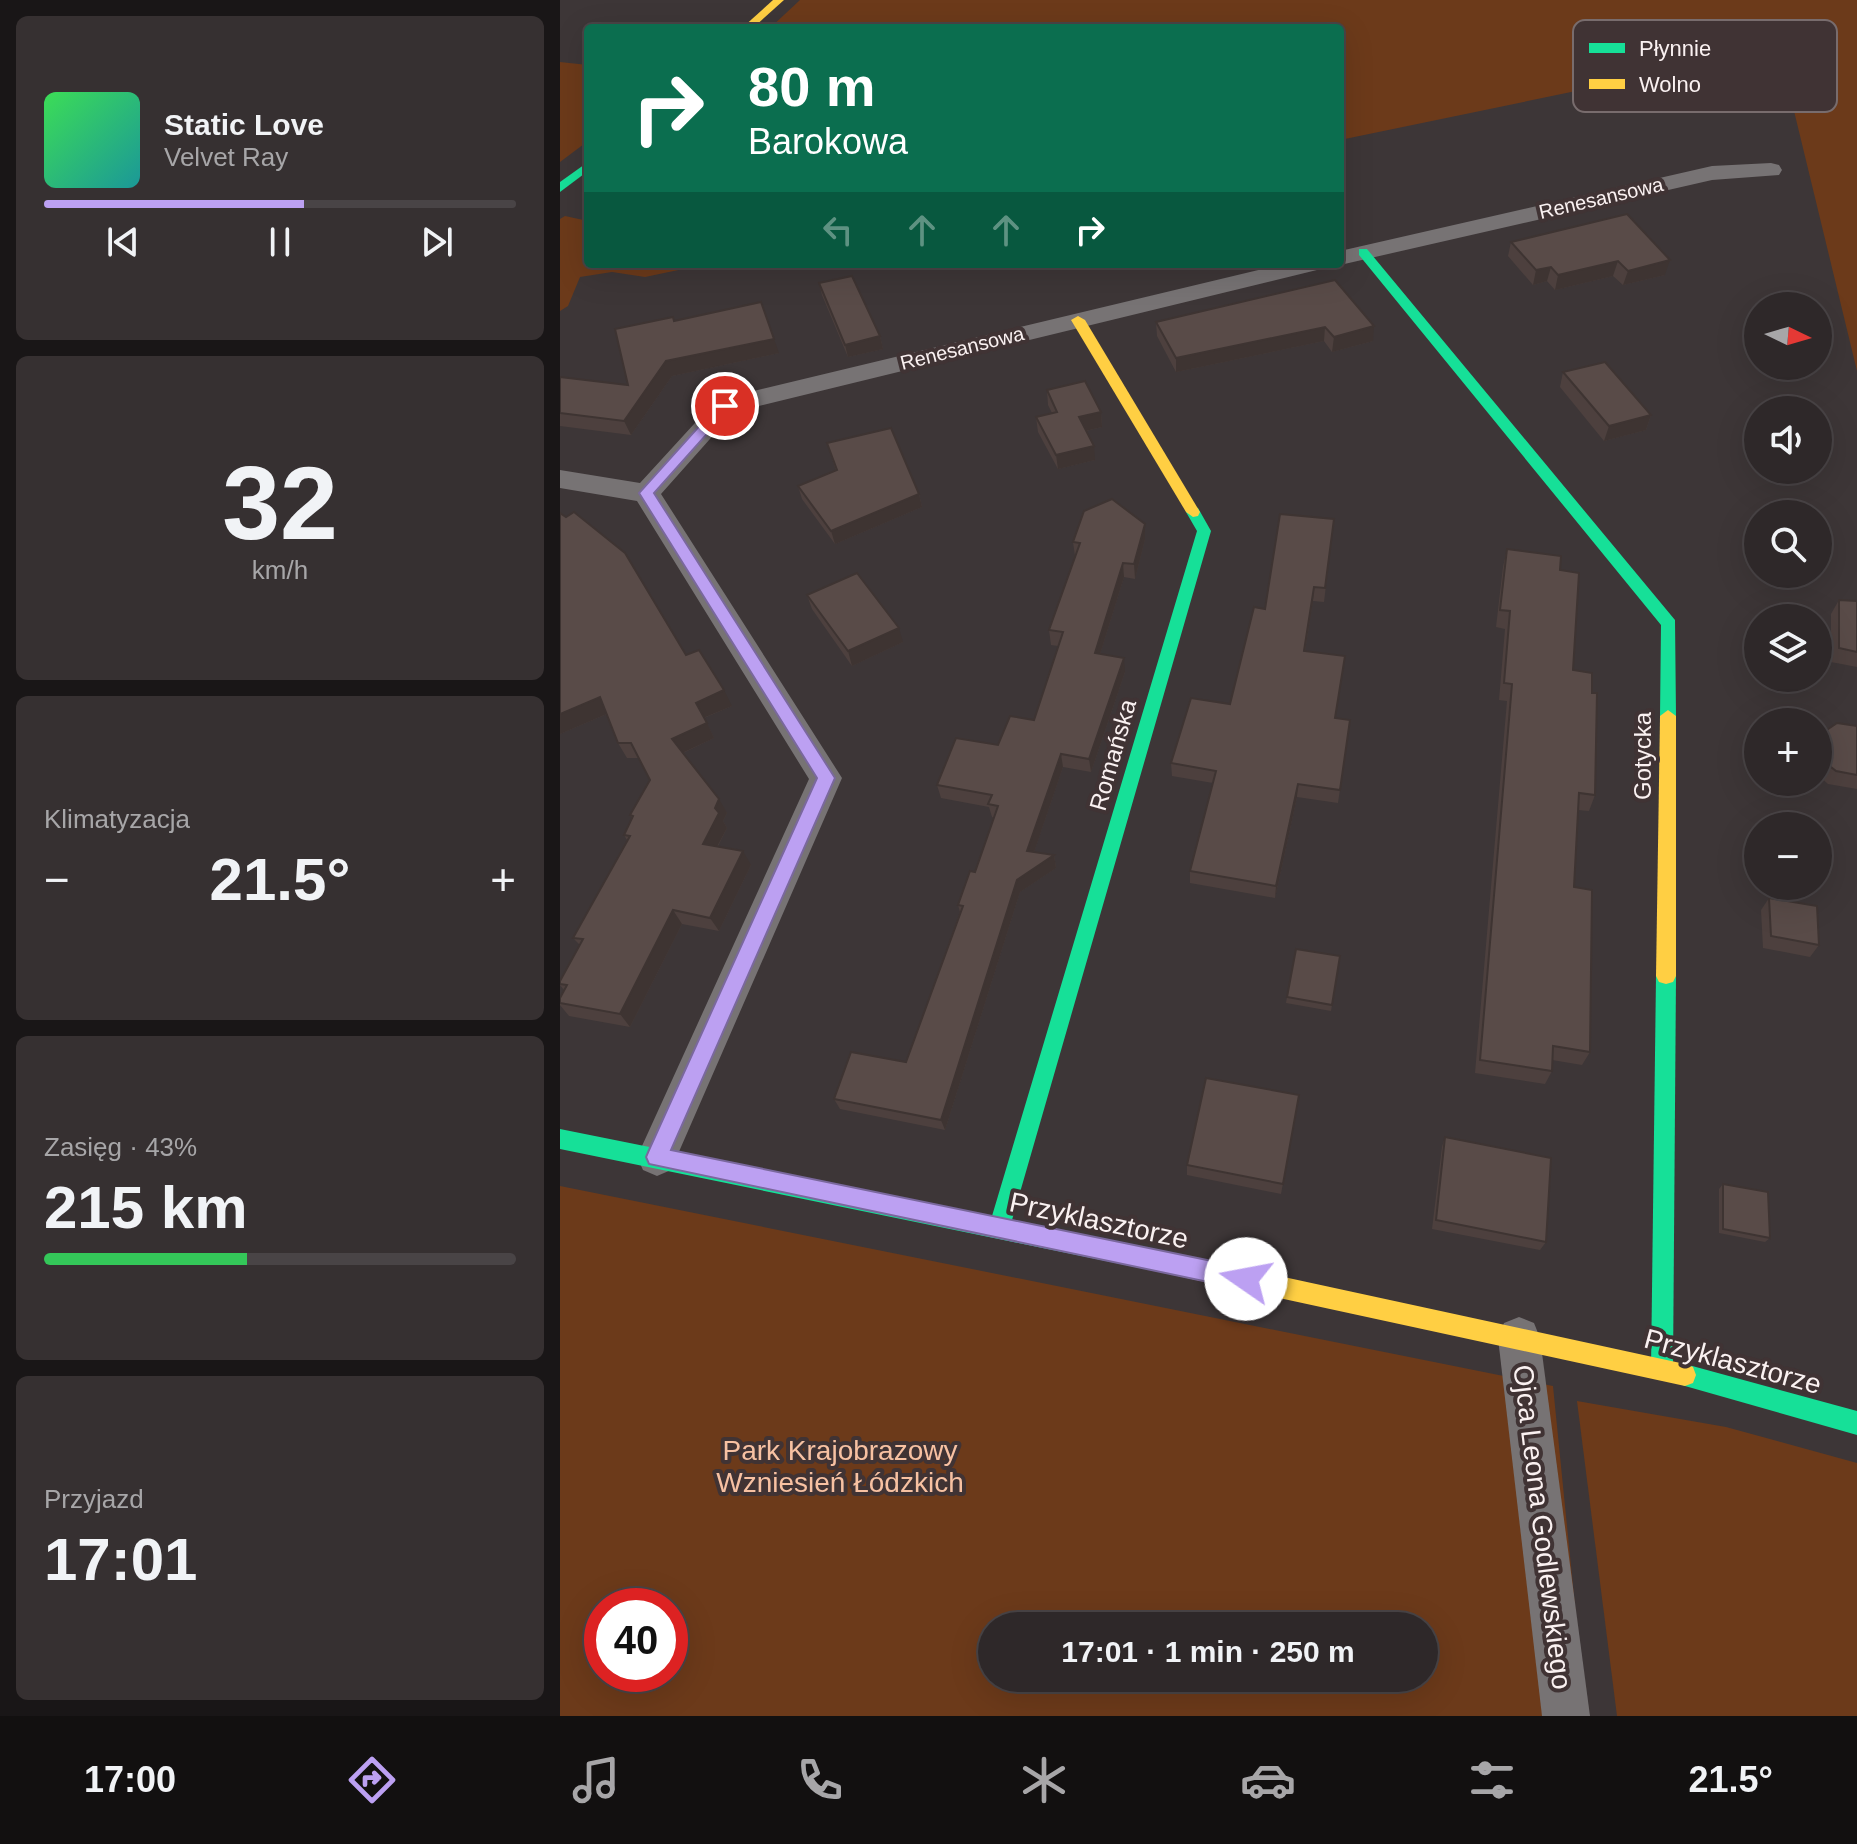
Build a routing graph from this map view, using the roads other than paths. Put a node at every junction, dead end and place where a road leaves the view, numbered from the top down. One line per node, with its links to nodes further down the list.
1 (779, 0): 2 (street)
2 (752, 24)
3 (584, 168): 5 (street)
4 (1771, 170): 6 (street, Renesansowa)
5 (560, 188)
6 (1363, 252): 7 (street, Renesansowa); 16 (street, Gotycka)
7 (1344, 257)
8 (1296, 268): 9 (street, Renesansowa)
9 (1078, 320): 11 (street, Renesansowa); 14 (street, Romańska)
10 (560, 479): 11 (street)
11 (646, 493): 13 (street)
12 (560, 1139): 13 (street, Przyklasztorze)
13 (657, 1157): 14 (street, Przyklasztorze)
14 (999, 1227): 15 (street, Przyklasztorze)
15 (1519, 1338): 16 (street, Przyklasztorze); 18 (street, Ojca Leona Godlewskiego)
16 (1662, 1369): 17 (street, Przyklasztorze)
17 (1857, 1423)
18 (1566, 1716)

